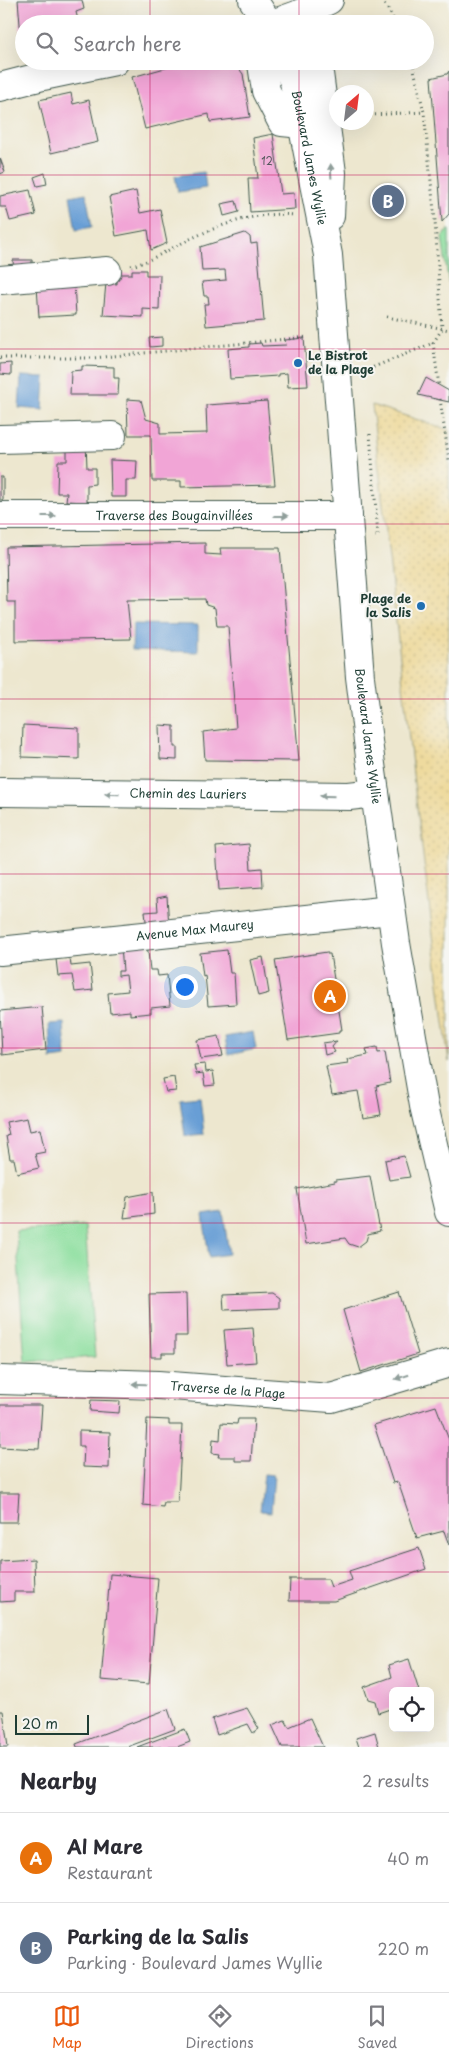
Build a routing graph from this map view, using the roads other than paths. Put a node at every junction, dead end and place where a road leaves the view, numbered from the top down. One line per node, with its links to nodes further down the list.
1 (253, 0): 4 (street)
2 (329, 0): 3 (street)
3 (294, 13)
4 (264, 15)
5 (71, 70): 9 (street)
6 (262, 70): 10 (street)
7 (289, 70): 10 (street, Boulevard James Wyllie)
8 (318, 70): 11 (street, Boulevard James Wyllie, one-way to 8)
9 (0, 87)
10 (302, 124): 11 (street, Boulevard James Wyllie)
11 (328, 255): 17 (street, Boulevard James Wyllie)
12 (107, 271): 13 (street)
13 (0, 280)
14 (112, 436): 15 (street)
15 (0, 439)
16 (0, 516): 17 (street, Traverse des Bougainvillées, one-way to 17)
17 (349, 527): 19 (street, Boulevard James Wyllie)
18 (0, 792): 19 (street, Chemin des Lauriers, one-way to 18)
19 (375, 793): 20 (street, Boulevard James Wyllie)
20 (391, 910): 21 (street, Avenue Max Maurey); 22 (street, Boulevard James Wyllie)
21 (0, 951)
22 (449, 1212)
23 (449, 1363): 24 (street, Traverse de la Plage, one-way to 24)
24 (0, 1380)

